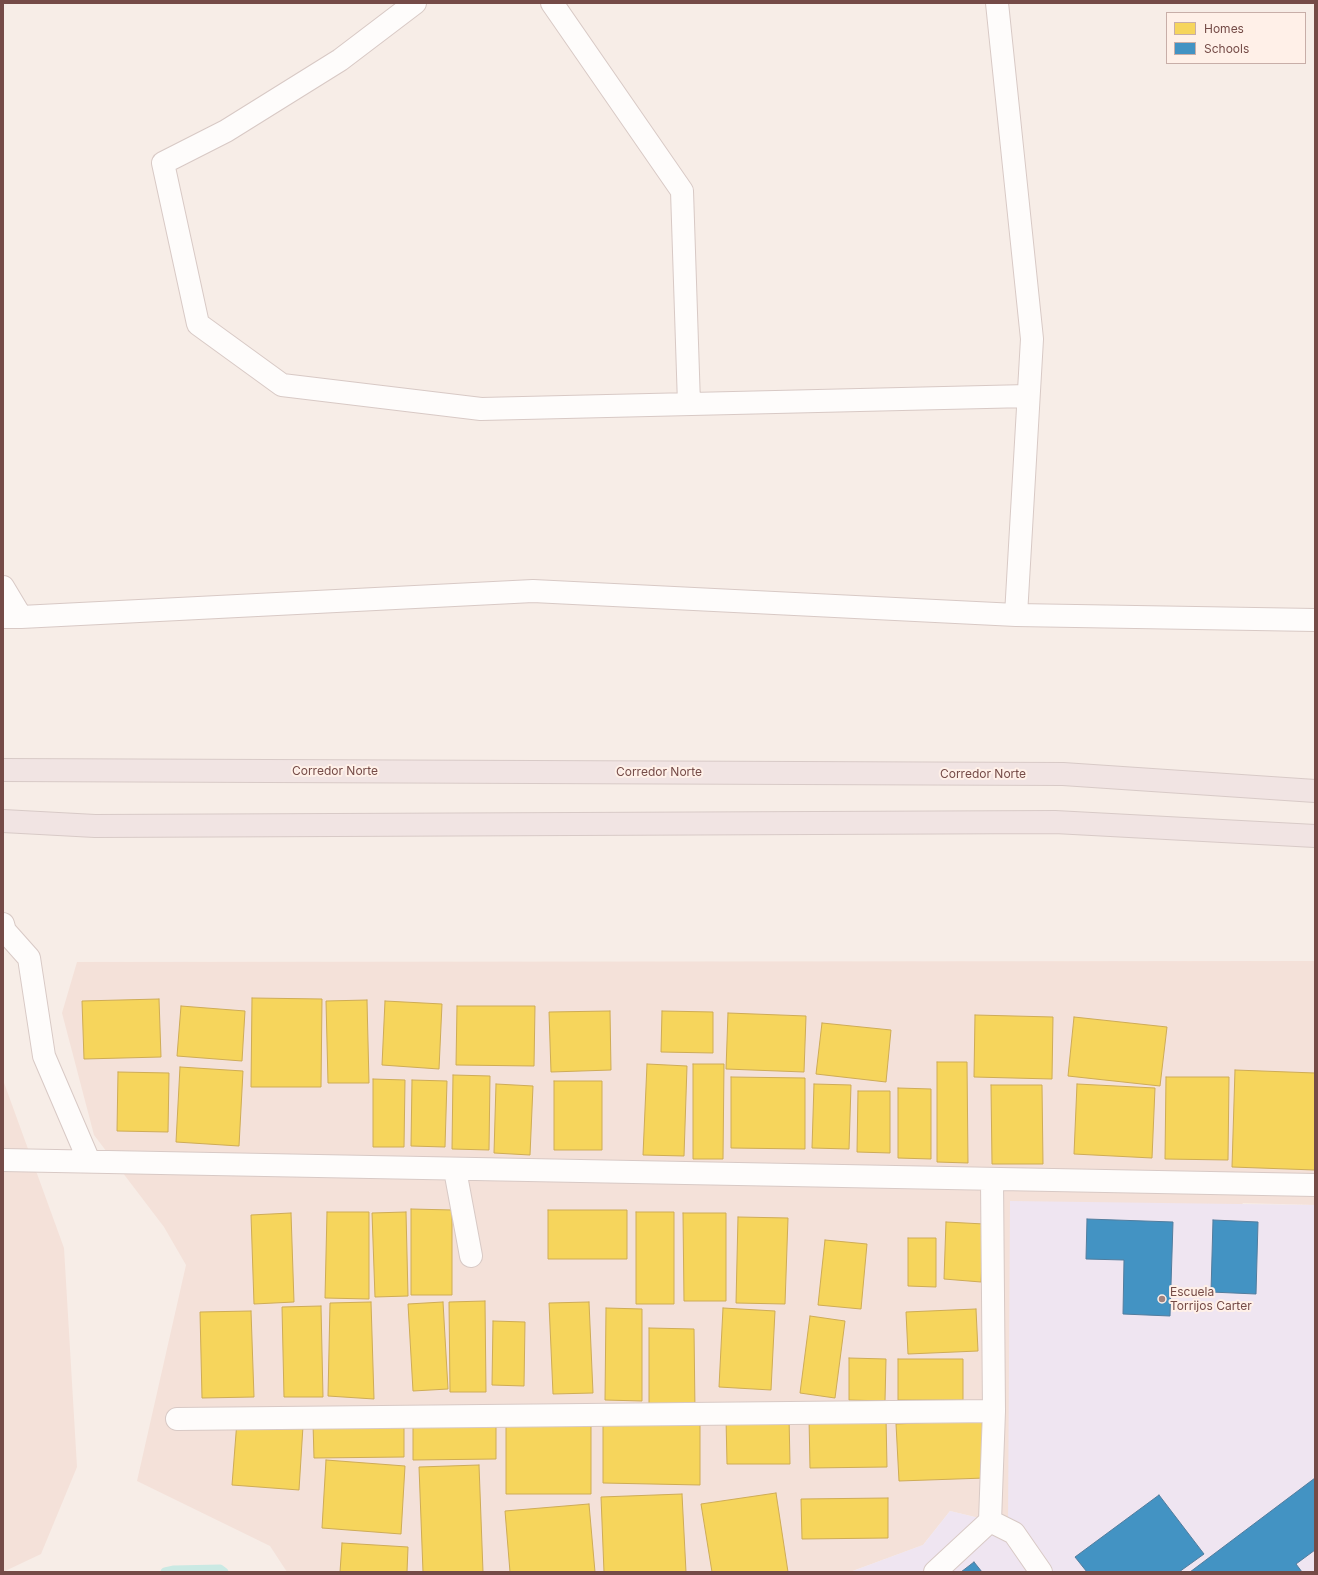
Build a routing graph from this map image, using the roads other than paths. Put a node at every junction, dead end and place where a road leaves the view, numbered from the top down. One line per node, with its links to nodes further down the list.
1 (415, 3): 5 (street)
2 (552, 3): 5 (street)
3 (997, 3): 4 (street)
4 (1028, 396): 5 (street); 7 (street)
5 (689, 404)
6 (3, 587): 8 (street)
7 (1016, 615): 8 (street); 9 (street)
8 (12, 617)
9 (1315, 620)
10 (3, 770): 11 (highway, Corredor Norte)
11 (1315, 791)
12 (3, 821): 13 (highway)
13 (1315, 836)
14 (3, 924): 16 (street)
15 (3, 1160): 16 (street)
16 (89, 1161): 17 (street)
17 (454, 1170): 18 (street); 20 (street)
18 (992, 1180): 19 (street); 21 (street)
19 (1315, 1185)
20 (471, 1256)
21 (994, 1412): 22 (street); 23 (street)
22 (176, 1419)
23 (990, 1521): 24 (street); 25 (street)
24 (935, 1572)
25 (1041, 1572)

